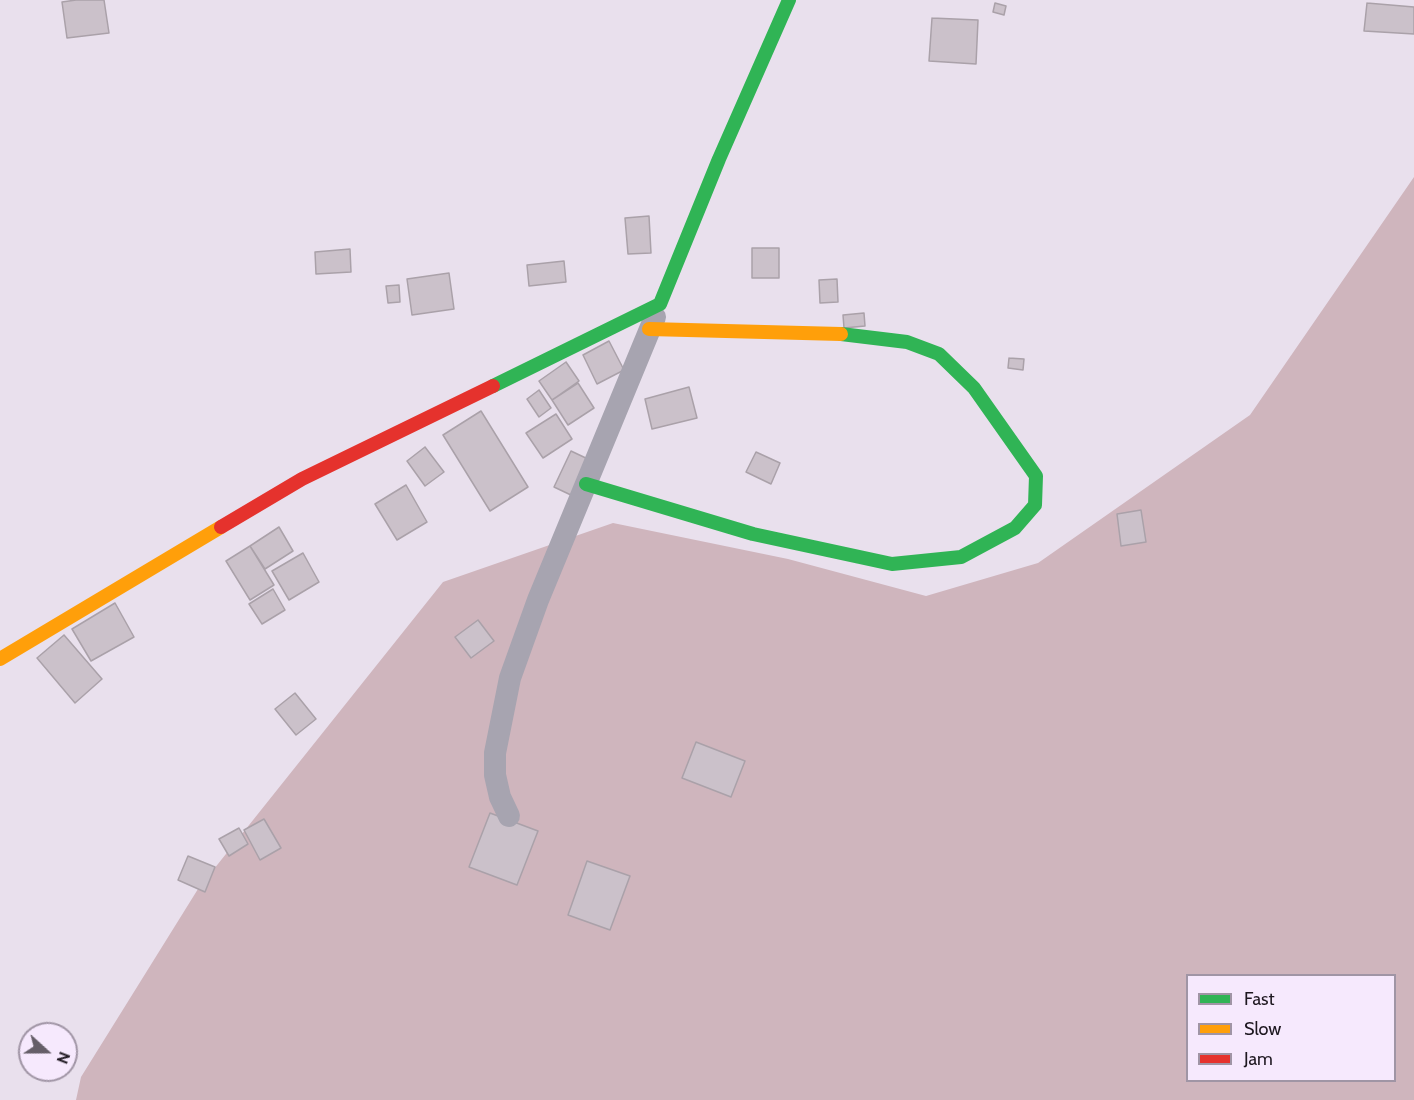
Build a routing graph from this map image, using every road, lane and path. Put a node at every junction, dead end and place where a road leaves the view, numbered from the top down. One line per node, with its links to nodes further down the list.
1 (789, 0): 2 (street)
2 (660, 304): 3 (street); 5 (street)
3 (650, 329): 4 (street); 4 (street)
4 (586, 484): 6 (street)
5 (0, 659)
6 (509, 816)

